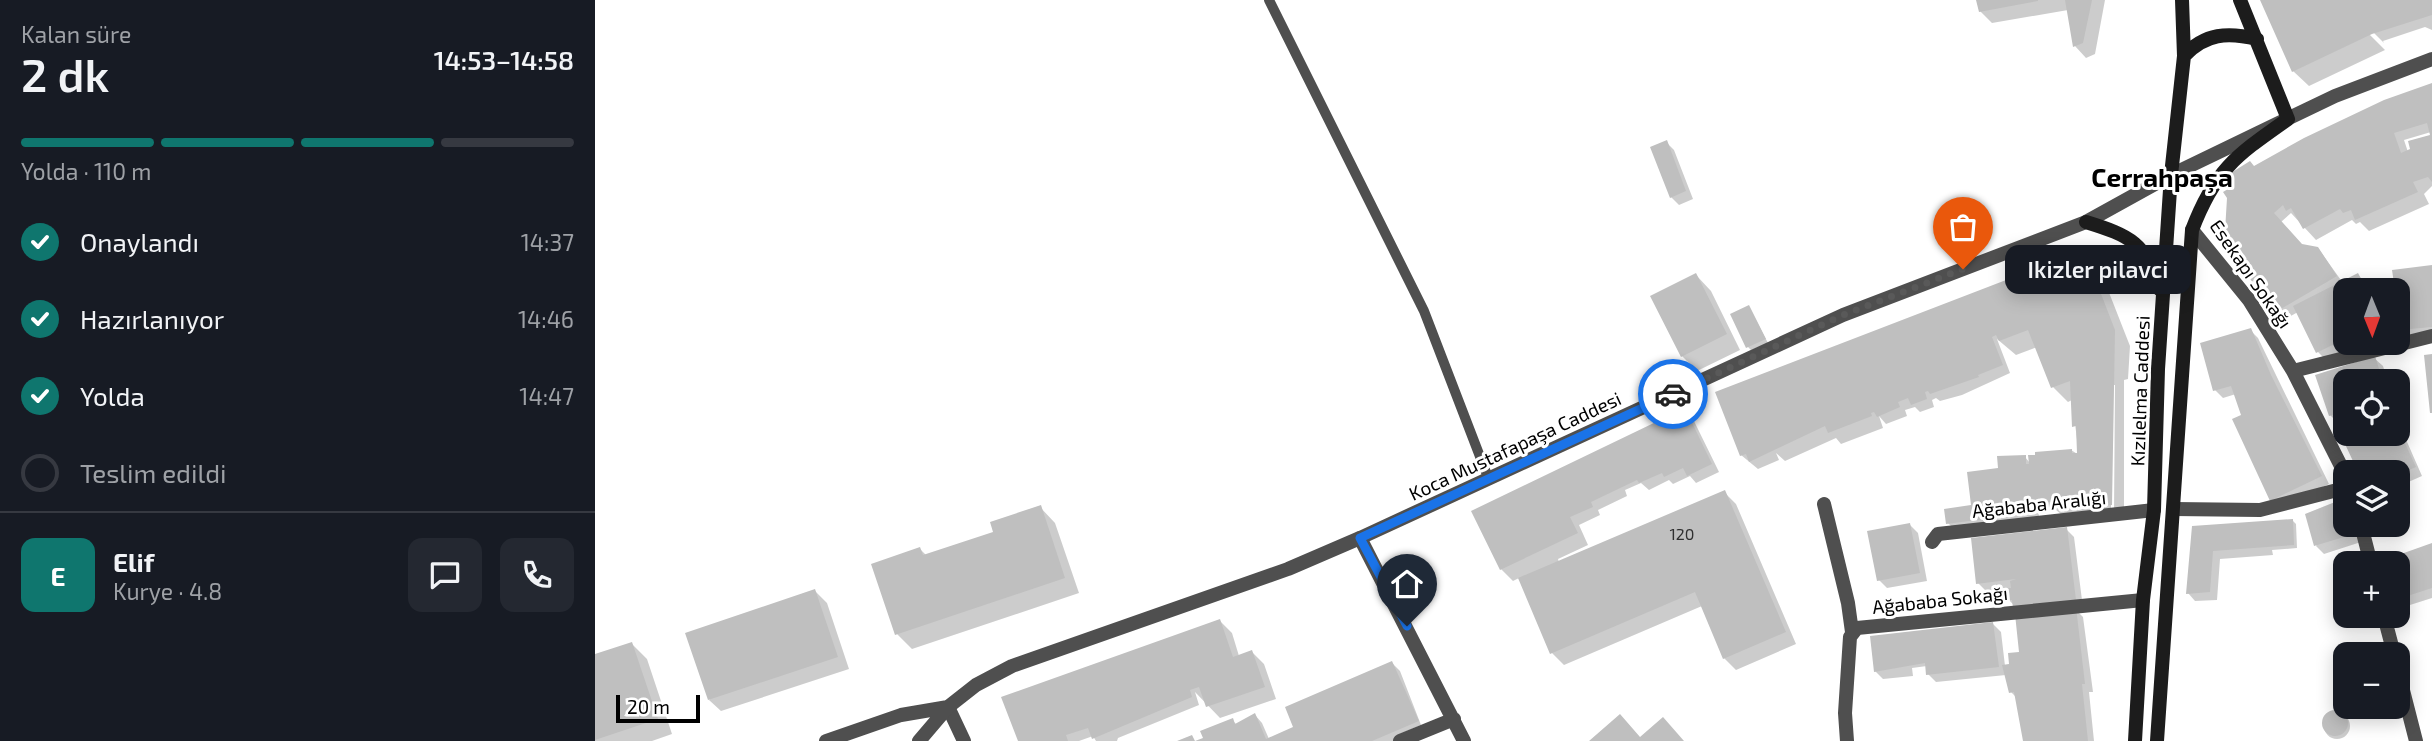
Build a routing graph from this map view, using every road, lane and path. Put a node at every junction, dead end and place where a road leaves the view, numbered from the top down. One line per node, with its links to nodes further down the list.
1 (1269, 0): 15 (lane)
2 (2182, 0): 5 (main road, Kızılelma Caddesi)
3 (2240, 0): 4 (main road)
4 (2257, 39): 5 (main road); 7 (main road)
5 (2185, 56): 8 (main road, Kızılelma Caddesi)
6 (2432, 59): 7 (street, Koca Mustafapaşa Caddesi)
7 (2288, 119): 8 (street, Koca Mustafapaşa Caddesi); 10 (main road, Esekapı Sokağı)
8 (2171, 175): 9 (street, Koca Mustafapaşa Caddesi); 11 (main road, Kızılelma Caddesi)
9 (2086, 222): 11 (main road); 15 (street, Koca Mustafapaşa Caddesi)
10 (2192, 230): 13 (street, Esekapı Sokağı); 18 (main road, Kızılelma Caddesi)
11 (2163, 301): 19 (main road, Kızılelma Caddesi)
12 (2432, 337): 13 (street)
13 (2293, 371): 14 (street, Esekapı Sokağı)
14 (2338, 460)
15 (1489, 480): 20 (street, Koca Mustafapaşa Caddesi)
16 (2333, 491): 18 (street)
17 (1823, 504): 23 (street)
18 (2174, 509): 34 (main road, Kızılelma Caddesi)
19 (2154, 510): 21 (street, Ağababa Aralığı); 22 (main road, Kızılelma Caddesi)
20 (1360, 538): 24 (street, Koca Mustafapaşa Caddesi); 26 (street)
21 (1932, 542)
22 (2143, 600): 23 (street, Ağababa Sokağı); 33 (main road, Kızılelma Caddesi)
23 (1852, 632): 32 (street, Ağababa Sokağı)
24 (948, 707): 27 (street, Koca Mustafapaşa Caddesi); 28 (street, Koca Mustafapaşa Caddesi); 29 (street)
25 (2410, 718): 35 (street)
26 (1454, 719): 30 (street); 31 (street)
27 (826, 741)
28 (919, 741)
29 (964, 741)
30 (1399, 741)
31 (1464, 741)
32 (1847, 741)
33 (2135, 741)
34 (2157, 741)
35 (2416, 741)

